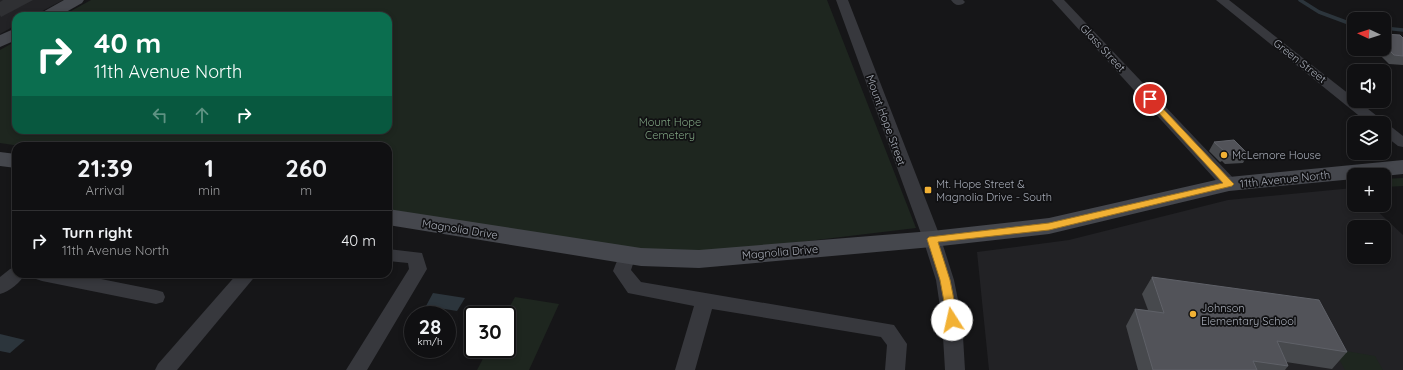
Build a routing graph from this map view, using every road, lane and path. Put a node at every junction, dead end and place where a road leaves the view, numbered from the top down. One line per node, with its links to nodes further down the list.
1 (76, 0): 5 (street)
2 (842, 0): 16 (street, Mount Hope Street)
3 (1058, 0): 14 (street, Glass Street)
4 (1222, 0): 8 (street, Green Street)
5 (54, 12)
6 (12, 35): 7 (street)
7 (0, 42)
8 (1368, 116)
9 (1391, 134): 10 (street)
10 (1403, 143)
11 (0, 159): 12 (street)
12 (12, 160)
13 (1403, 167): 14 (street, 11th Avenue North)
14 (1229, 184): 16 (street, 11th Avenue North)
15 (392, 218): 18 (street, Magnolia Drive)
16 (932, 239): 18 (street, Magnolia Drive); 29 (street, Mount Hope Street)
17 (392, 255): 26 (street)
18 (627, 255): 24 (street)
19 (12, 277): 22 (street)
20 (62, 278): 23 (street)
21 (245, 278): 25 (street)
22 (0, 287)
23 (156, 297)
24 (705, 301): 27 (street); 28 (street)
25 (165, 370)
26 (356, 370)
27 (686, 370)
28 (895, 370)
29 (955, 370)

